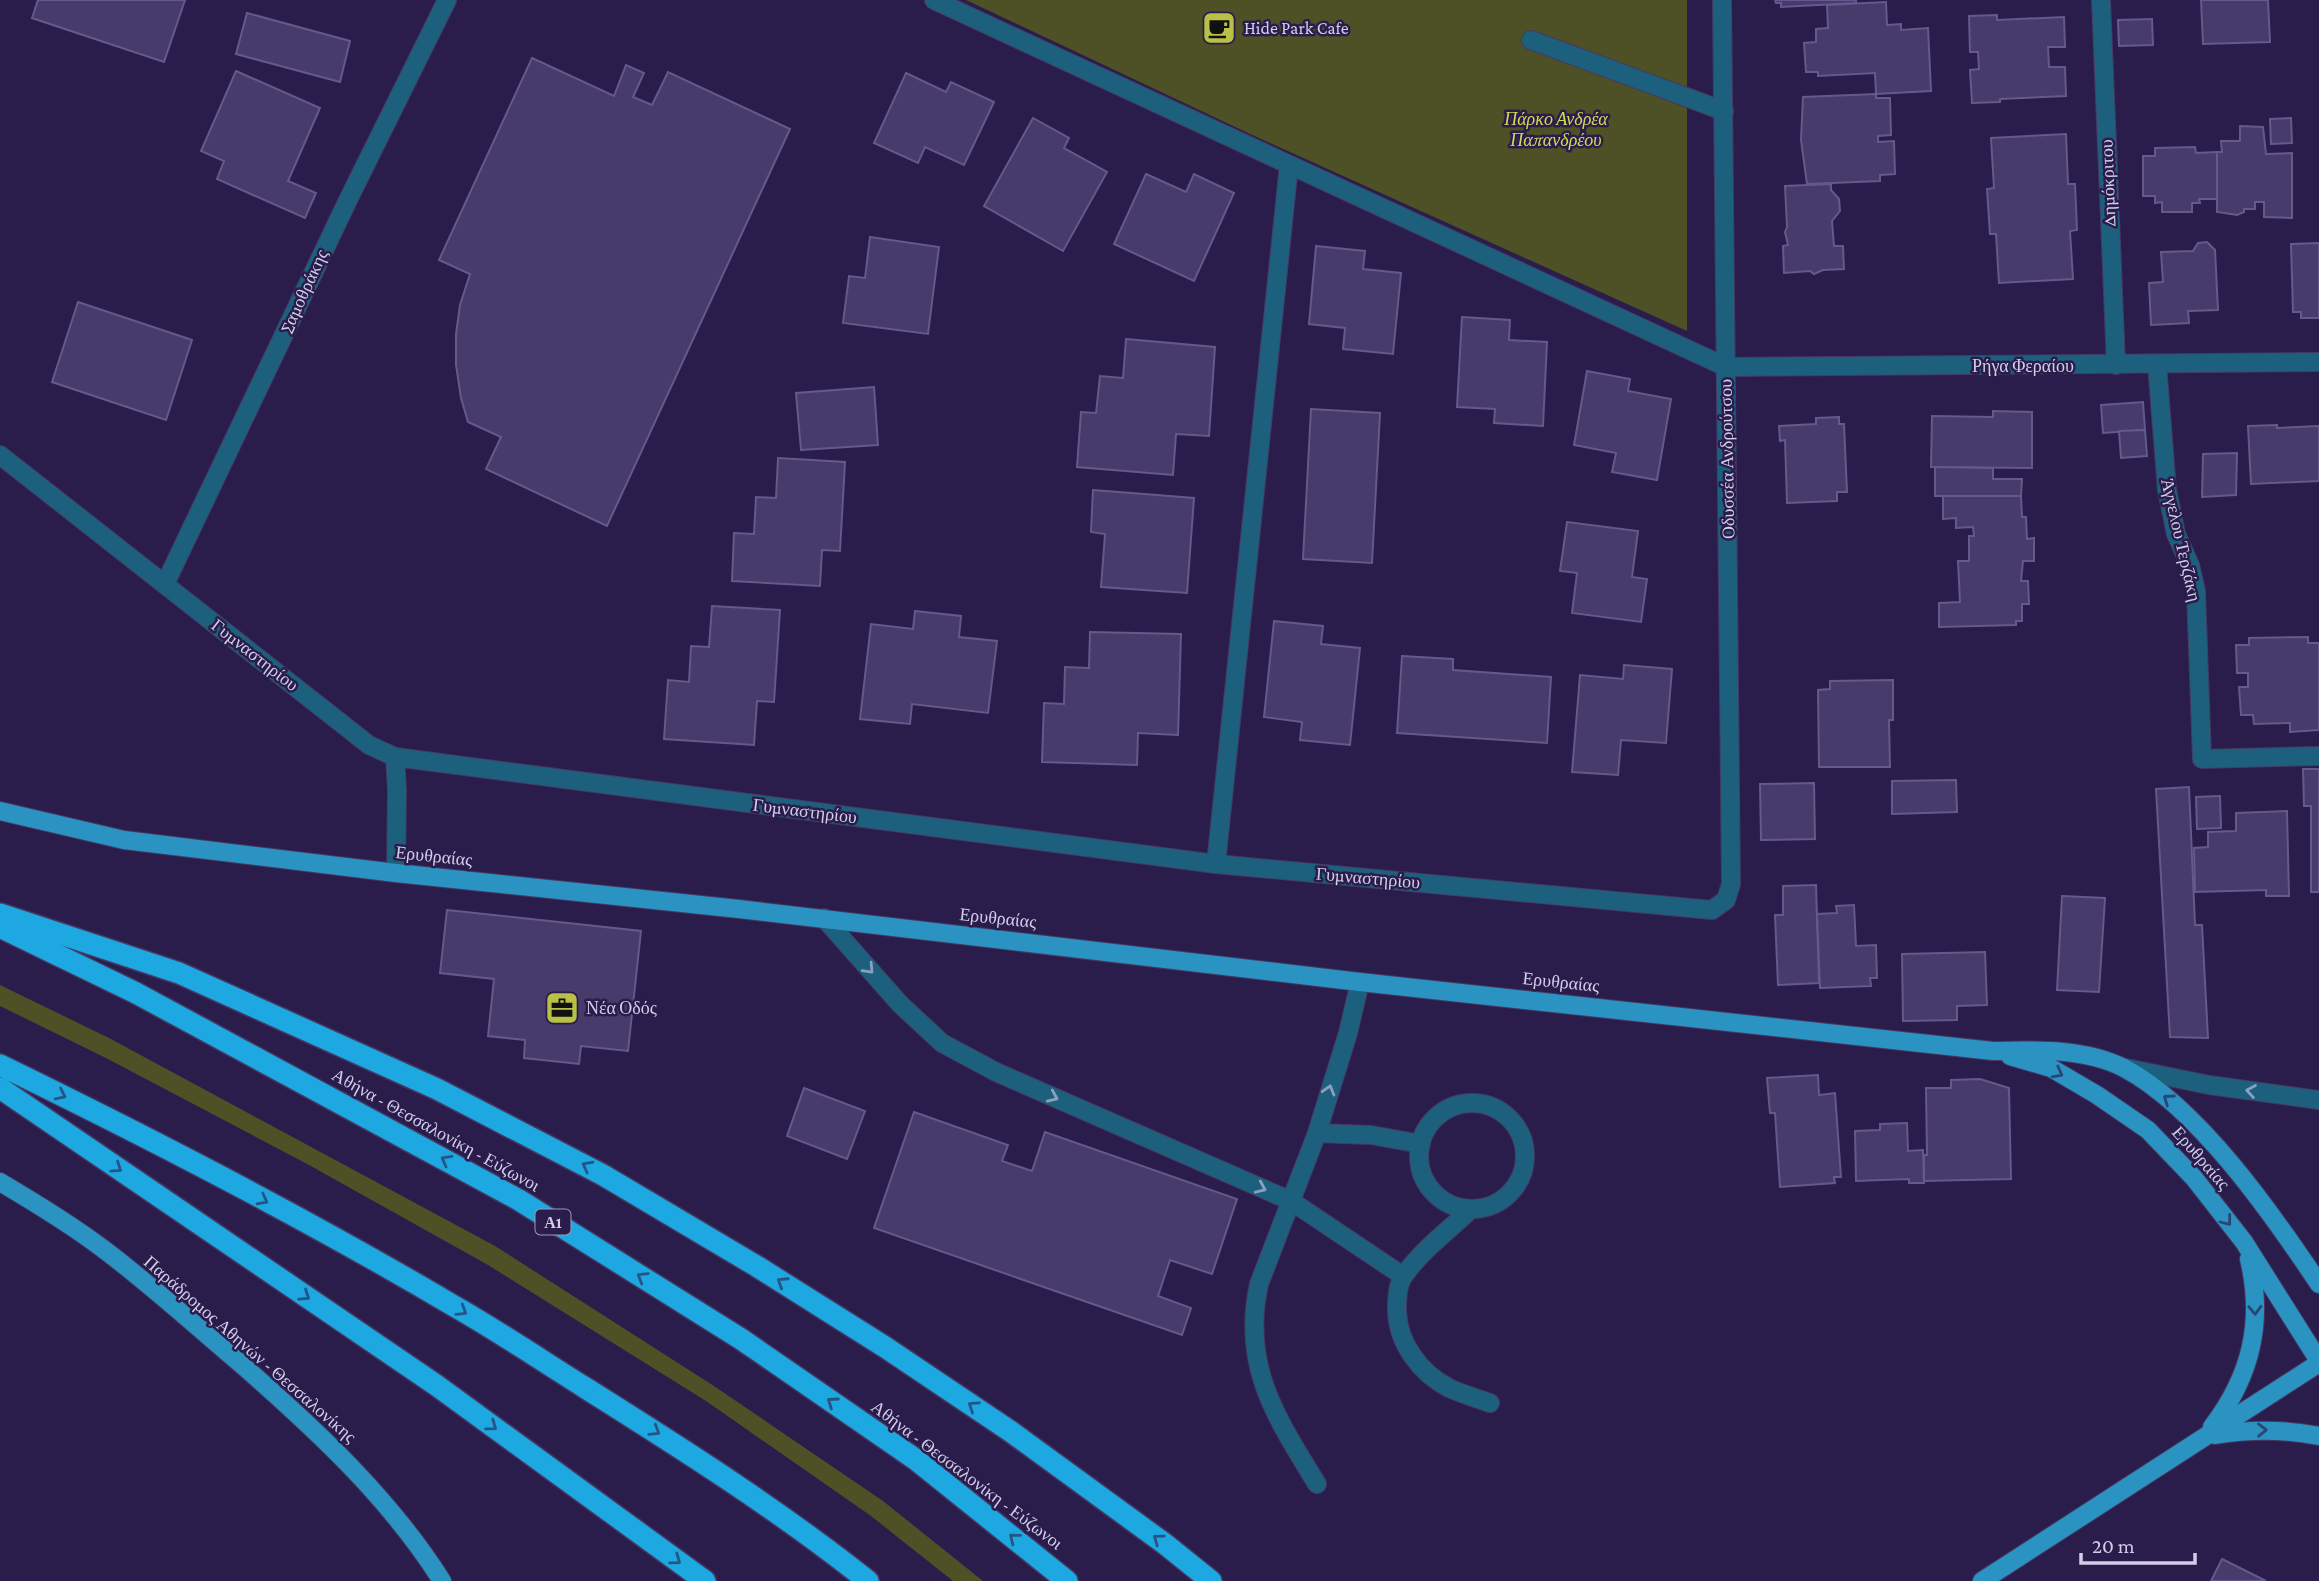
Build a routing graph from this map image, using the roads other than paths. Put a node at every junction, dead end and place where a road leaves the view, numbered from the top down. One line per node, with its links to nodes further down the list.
1 (447, 0): 13 (street, Σαμοθράκης)
2 (934, 0): 7 (street)
3 (1723, 0): 6 (street, Οδυσσέα Ανδρούτσου)
4 (2101, 0): 10 (street, Δημόκριτου)
5 (1531, 40): 6 (street)
6 (1724, 111): 11 (street, Οδυσσέα Ανδρούτσου)
7 (1289, 165): 11 (street); 17 (street)
8 (2319, 362): 9 (street, Ρήγα Φεραίου)
9 (2157, 364): 10 (street, Ρήγα Φεραίου); 14 (street, Άγγελου Τερζάκη)
10 (2116, 365): 11 (street, Ρήγα Φεραίου)
11 (1726, 367): 19 (street, Οδυσσέα Ανδρούτσου)
12 (0, 454): 13 (street, Γυμναστηρίου)
13 (165, 584): 15 (street, Γυμναστηρίου)
14 (2319, 755)
15 (395, 757): 17 (street, Γυμναστηρίου); 18 (street)
16 (0, 811): 18 (main road, Ερυθραίας)
17 (1216, 864): 19 (street, Γυμναστηρίου)
18 (396, 873): 21 (main road, Ερυθραίας)
19 (1712, 910)
20 (0, 914): 46 (highway, one-way to 20)
21 (824, 918): 23 (main road, Ερυθραίας); 32 (street, one-way to 32)
22 (0, 927): 45 (highway, Αθήνα - Θεσσαλονίκη - Εύζωνοι / Α1, one-way to 22)
23 (1360, 982): 24 (main road, Ερυθραίας); 29 (street, one-way to 23)
24 (1993, 1051): 26 (main road, Ερυθραίας); 34 (main road, Ερυθραίας, one-way to 34)
25 (0, 1065): 44 (highway, one-way to 44)
26 (2123, 1068): 28 (street, Ερυθραίας, one-way to 26); 36 (main road, Ερυθραίας, one-way to 26)
27 (0, 1088): 43 (highway, one-way to 43)
28 (2319, 1100)
29 (1317, 1133): 30 (street); 32 (street)
30 (1421, 1144): 33 (street); 33 (street)
31 (0, 1182): 42 (main road, Παράδρομος Αθηνών - Θεσσαλονίκης)
32 (1291, 1201): 35 (street); 41 (street)
33 (1470, 1210): 35 (street)
34 (2244, 1242): 37 (main road, Ερυθραίας); 40 (main road, one-way to 40)
35 (1403, 1276): 38 (street)
36 (2319, 1284)
37 (2319, 1362): 40 (main road, Ερυθραίας)
38 (1489, 1404)
39 (2319, 1436): 40 (main road, one-way to 39)
40 (2204, 1437): 47 (main road, Ερυθραίας)
41 (1317, 1484)
42 (442, 1581)
43 (705, 1581)
44 (869, 1581)
45 (1067, 1581)
46 (1211, 1581)
47 (1982, 1581)

